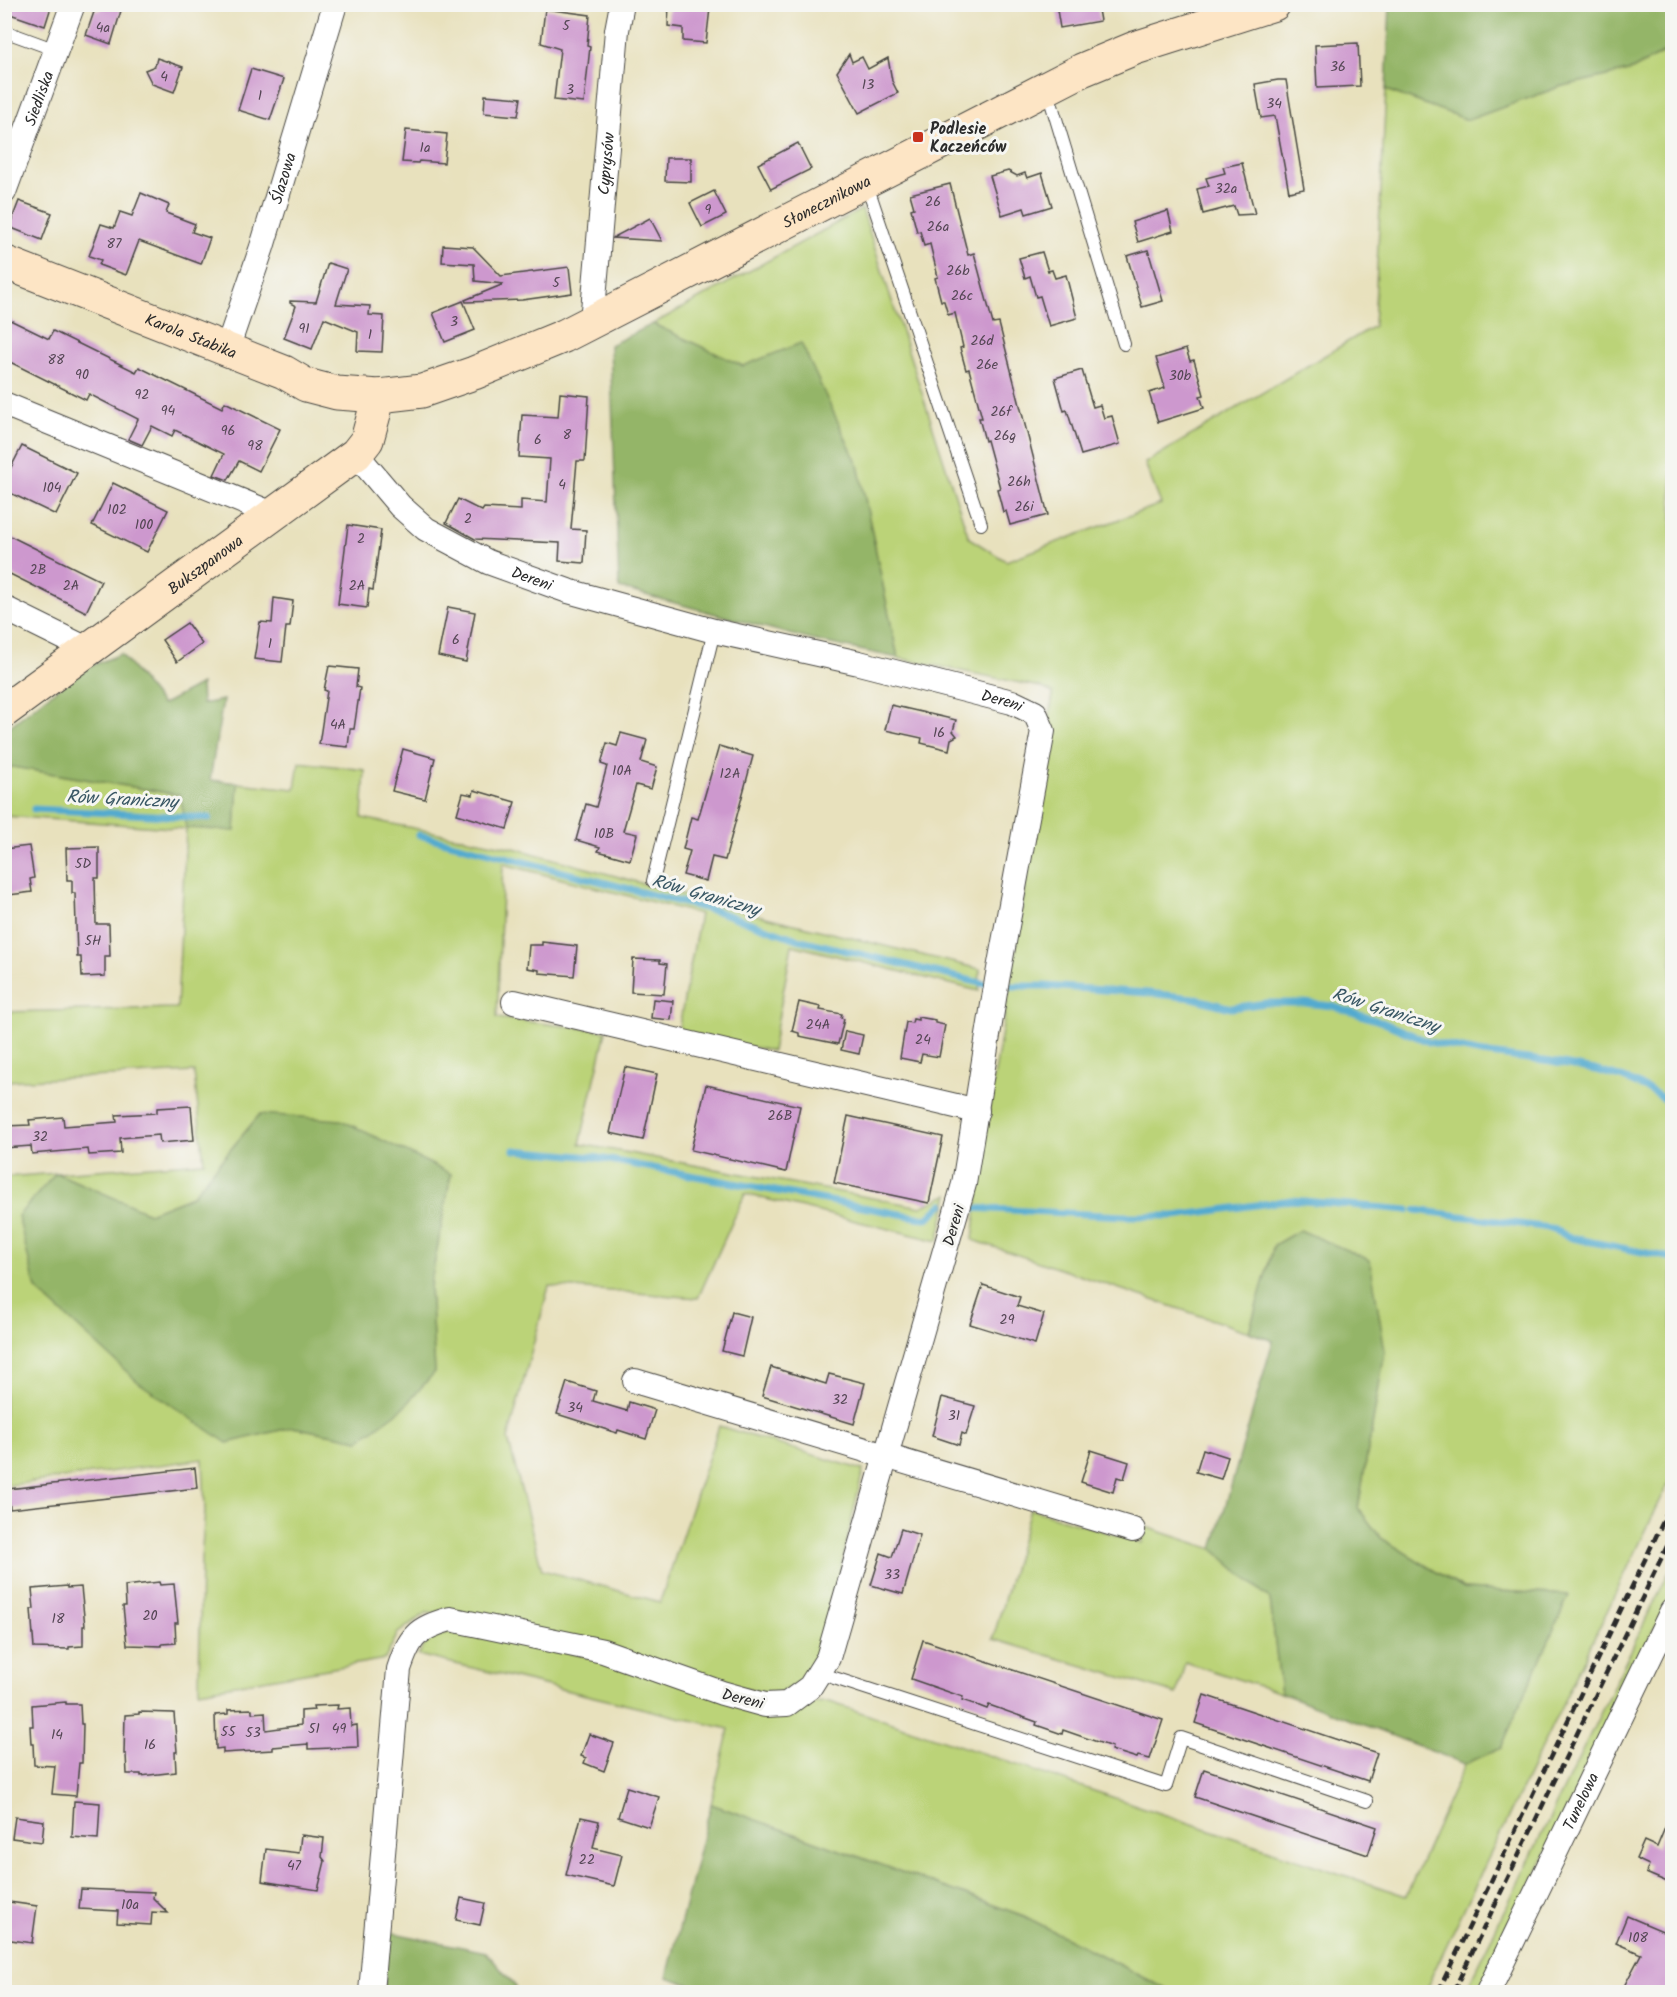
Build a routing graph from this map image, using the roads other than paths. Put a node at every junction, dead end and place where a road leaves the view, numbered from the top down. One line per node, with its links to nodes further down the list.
1 (73, 4): 6 (street, Siedliska)
2 (335, 4): 13 (street, Ślazowa)
3 (622, 4): 11 (street, Cyprysów)
4 (1274, 4): 7 (street, Słonecznikowa)
5 (4, 31): 6 (lane)
6 (56, 50): 9 (street, Siedliska)
7 (1046, 88): 8 (street, Słonecznikowa); 12 (lane)
8 (866, 181): 11 (street, Słonecznikowa); 18 (lane)
9 (4, 192)
10 (4, 262): 13 (street, Karola Stabika)
11 (592, 322): 14 (street, Słonecznikowa)
12 (1124, 344)
13 (227, 349): 14 (street, Karola Stabika)
14 (379, 396): 16 (street, Bukszpanowa)
15 (4, 404): 17 (street)
16 (356, 454): 17 (street, Bukszpanowa); 20 (street, Dereni)
17 (273, 514): 21 (street, Bukszpanowa)
18 (981, 524)
19 (4, 608): 21 (street)
20 (714, 631): 23 (lane); 25 (street, Dereni)
21 (87, 650): 22 (street, Bukszpanowa)
22 (4, 711)
23 (653, 881)
24 (514, 1002): 25 (street)
25 (977, 1111): 27 (street, Dereni)
26 (635, 1381): 27 (street)
27 (886, 1455): 28 (street); 30 (street, Dereni)
28 (1133, 1530)
29 (1672, 1611): 33 (street, Tunelowa)
30 (819, 1673): 31 (lane); 32 (street, Dereni)
31 (1367, 1801)
32 (371, 1992)
33 (1488, 1992)

